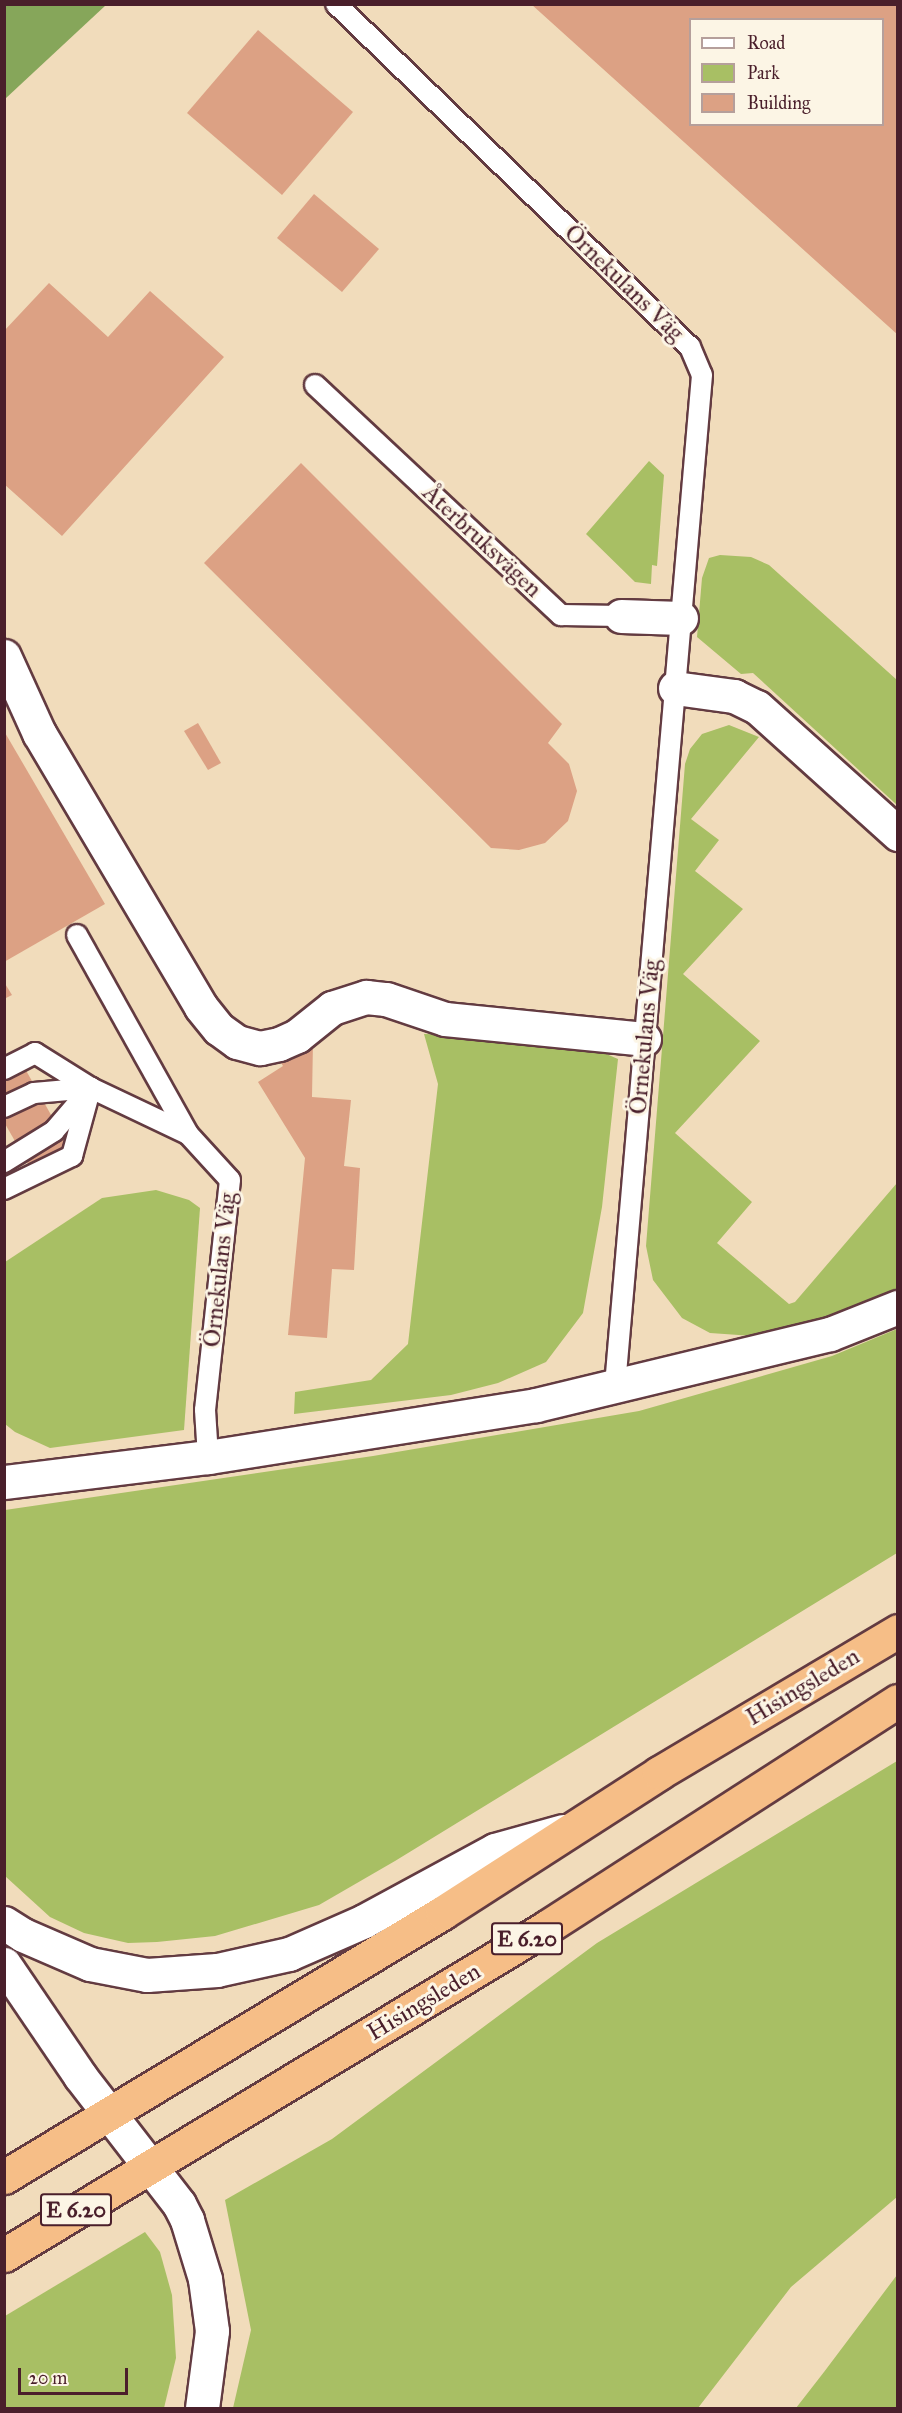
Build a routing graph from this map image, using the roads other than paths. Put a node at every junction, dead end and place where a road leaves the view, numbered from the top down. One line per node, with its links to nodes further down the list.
1 (336, 4): 4 (lane, Örnekulans Väg)
2 (315, 385): 3 (lane, Återbruksvägen)
3 (621, 616): 4 (street, Återbruksvägen)
4 (681, 618): 6 (lane, Örnekulans Väg)
5 (4, 656): 9 (street)
6 (675, 688): 7 (street); 9 (lane, Örnekulans Väg)
7 (897, 834)
8 (77, 935): 13 (lane)
9 (644, 1039): 17 (lane, Örnekulans Väg)
10 (4, 1069): 11 (lane, Örnekulans Väg)
11 (91, 1089): 12 (lane); 13 (lane, Örnekulans Väg); 14 (lane); 15 (lane)
12 (4, 1107)
13 (188, 1134): 18 (lane, Örnekulans Väg)
14 (4, 1162)
15 (4, 1189)
16 (897, 1307): 17 (street)
17 (615, 1386): 18 (street)
18 (208, 1457): 19 (street)
19 (4, 1482)
20 (897, 1631): 22 (highway, Hisingsleden / E 6.20)
21 (897, 1701): 26 (highway, Hisingsleden / E 6.20)
22 (570, 1829): 23 (street); 25 (highway, Hisingsleden / E 6.20)
23 (4, 1923)
24 (4, 1964): 25 (street)
25 (110, 2113): 26 (street); 27 (highway, Hisingsleden / E 6.20)
26 (148, 2165): 28 (highway, Hisingsleden / E 6.20); 29 (street)
27 (4, 2178)
28 (4, 2255)
29 (202, 2409)

